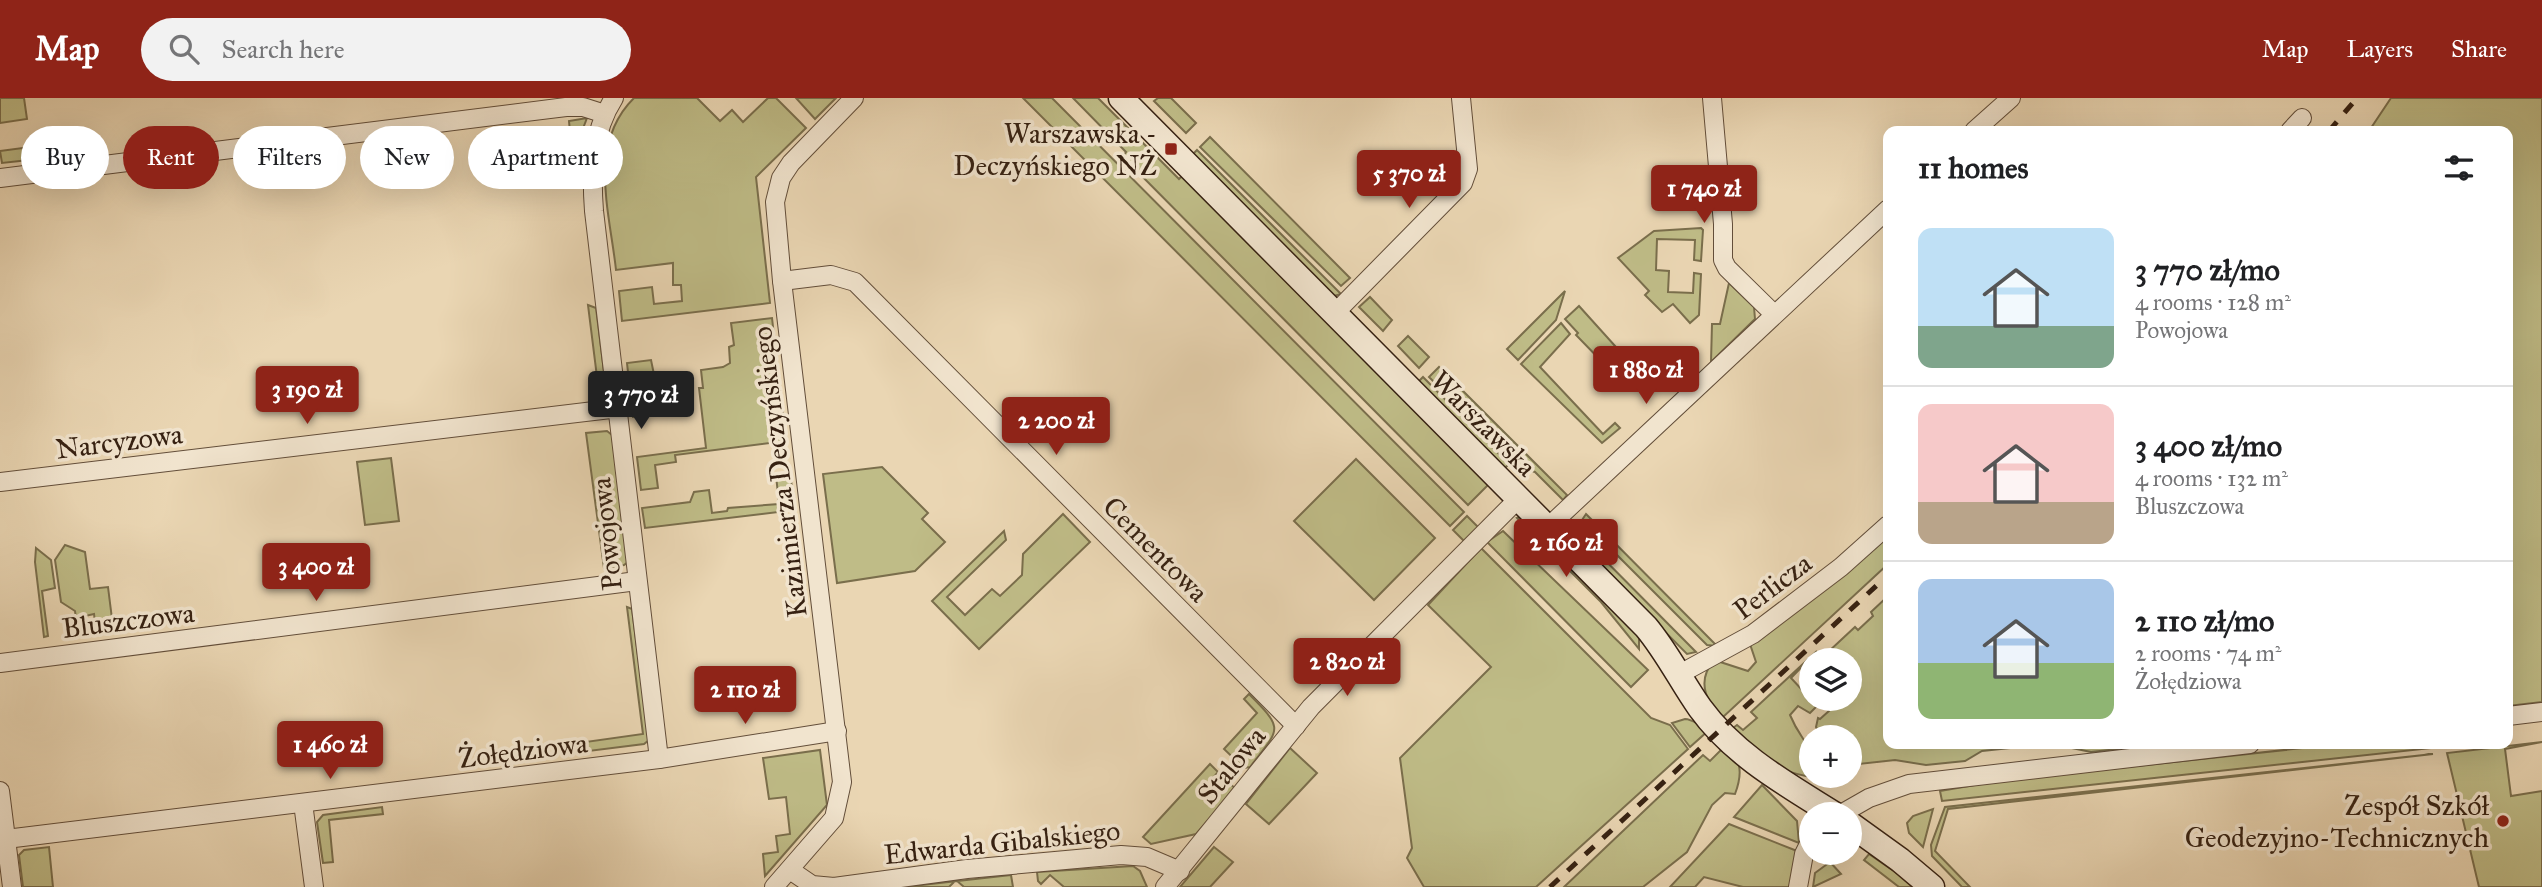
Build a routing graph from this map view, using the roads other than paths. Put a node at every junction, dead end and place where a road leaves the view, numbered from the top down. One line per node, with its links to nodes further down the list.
1 (854, 98): 10 (street, Kazimierza Deczyńskiego)
2 (1121, 98): 11 (street, Warszawska)
3 (1461, 98): 11 (street)
4 (1712, 98): 12 (street)
5 (2011, 98): 7 (street)
6 (610, 106): 8 (street); 13 (street, Powojowa)
7 (1980, 126)
8 (0, 178)
9 (1883, 214): 12 (street)
10 (782, 281): 23 (street, Cementowa); 24 (street, Kazimierza Deczyńskiego)
11 (1334, 314): 15 (street, Warszawska)
12 (1774, 314): 16 (street)
13 (619, 408): 14 (street, Narcyzowa); 18 (street, Powojowa)
14 (0, 482)
15 (1518, 499): 16 (street, Warszawska); 23 (street, Stalowa)
16 (1547, 527): 20 (street, Warszawska)
17 (1883, 529): 20 (street, Perlicza)
18 (637, 581): 19 (street, Bluszczowa); 26 (street, Powojowa)
19 (0, 663)
20 (1678, 675): 28 (street, Warszawska)
21 (2542, 712): 22 (street)
22 (2513, 715)
23 (1296, 726): 35 (street, Stalowa)
24 (837, 731): 26 (street, Żołędziowa); 34 (street, Kazimierza Deczyńskiego)
25 (2207, 749): 30 (street)
26 (659, 759): 29 (street, Żołędziowa)
27 (0, 791): 32 (street)
28 (1815, 802)
29 (303, 803): 32 (street, Żołędziowa); 37 (street)
30 (1862, 803)
31 (1862, 833): 41 (street)
32 (6, 839): 36 (street)
33 (1802, 865): 40 (street)
34 (790, 870): 35 (street, Edwarda Gibalskiego); 38 (street, Kazimierza Deczyńskiego)
35 (1180, 871): 39 (street, Stalowa)
36 (12, 887)
37 (314, 887)
38 (774, 887)
39 (1165, 887)
40 (1798, 887)
41 (1932, 887)

